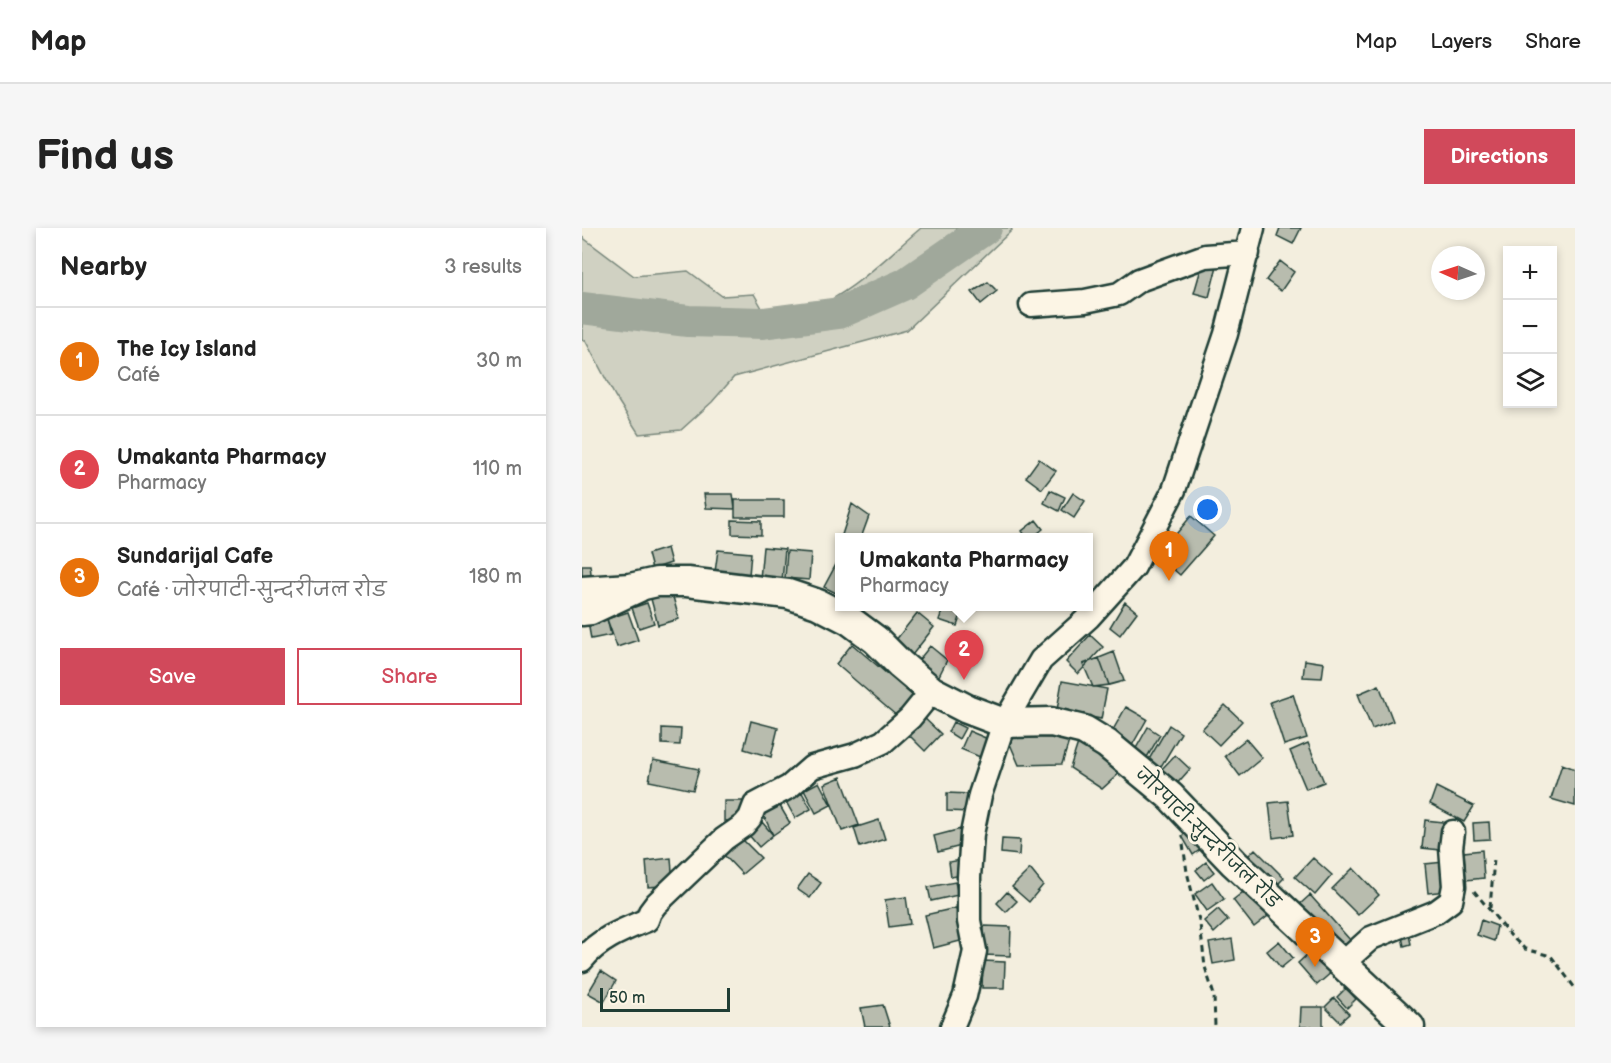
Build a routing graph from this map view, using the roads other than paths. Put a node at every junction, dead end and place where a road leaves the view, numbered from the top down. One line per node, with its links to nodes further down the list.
1 (1253, 228): 2 (street)
2 (1248, 253): 3 (street); 8 (street)
3 (1031, 305)
4 (657, 582): 5 (main road, जोरपाटी-सुन्दरीजल रोड); 6 (street); 7 (main road, जोरपाटी-सुन्दरीजल रोड)
5 (582, 591)
6 (582, 614)
7 (932, 691): 8 (main road, जोरपाटी-सुन्दरीजल रोड); 10 (street)
8 (1004, 723): 11 (main road, जोरपाटी-सुन्दरीजल रोड); 12 (street)
9 (1453, 832): 11 (street)
10 (582, 960)
11 (1342, 964): 13 (main road, जोरपाटी-सुन्दरीजल रोड)
12 (952, 1027)
13 (1410, 1027)

